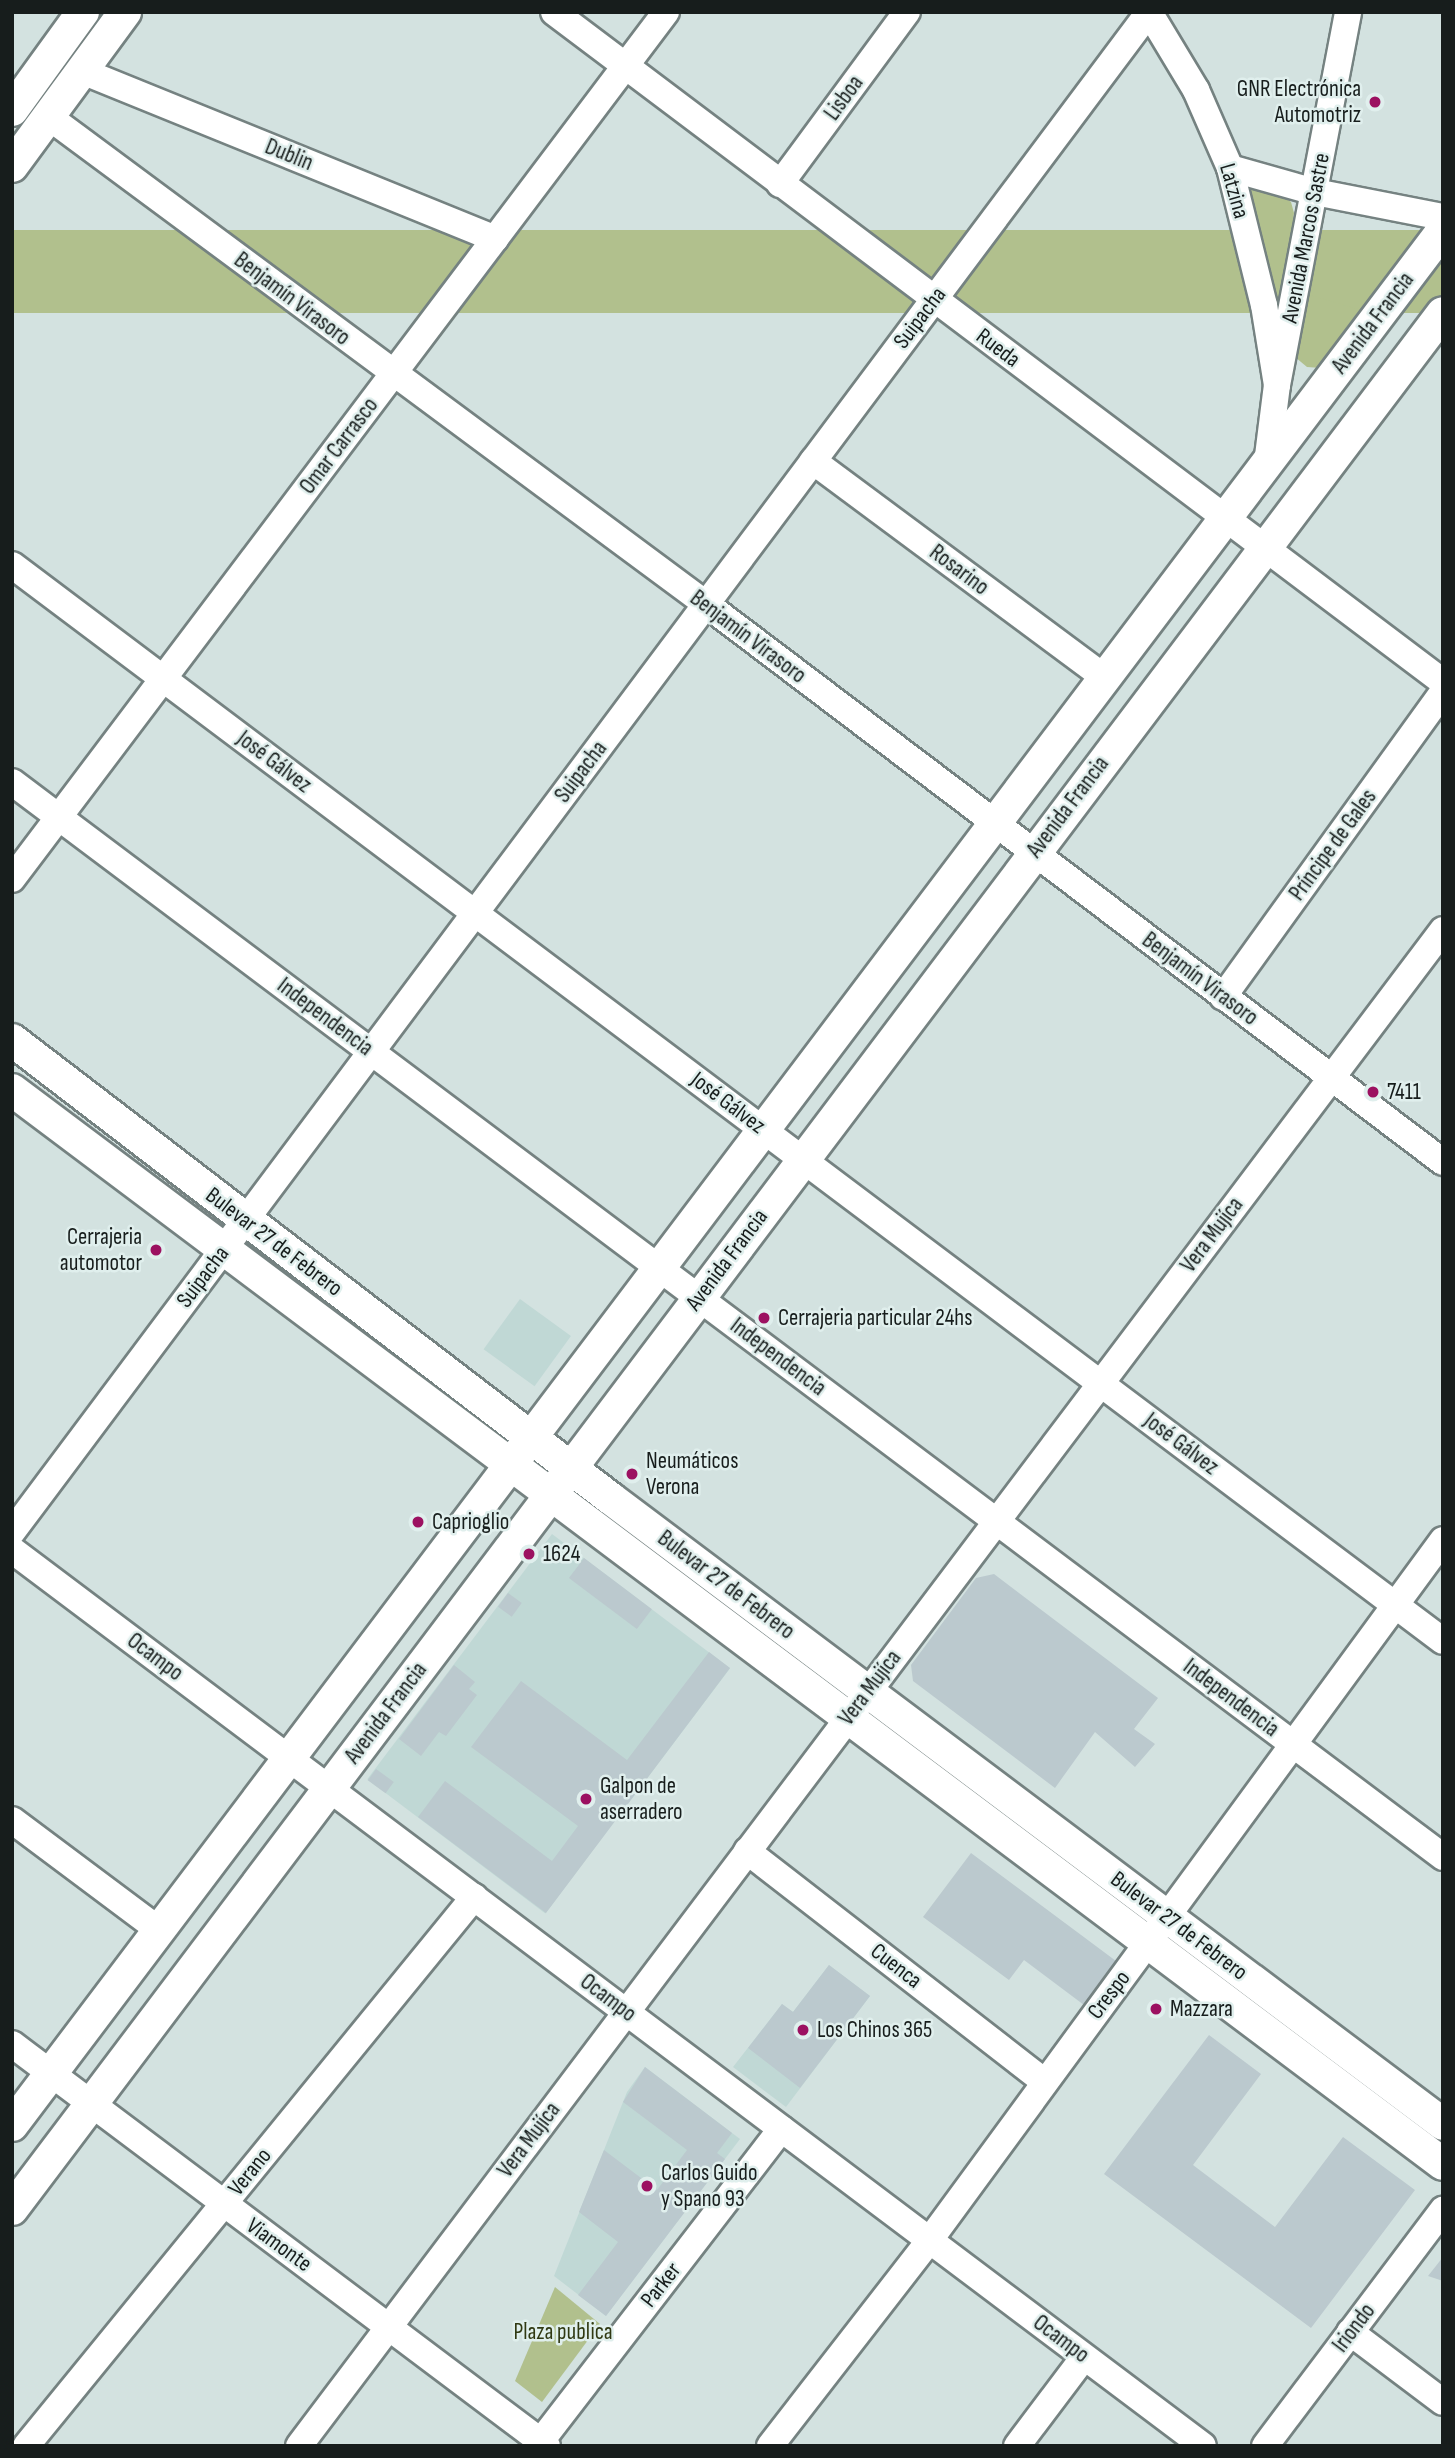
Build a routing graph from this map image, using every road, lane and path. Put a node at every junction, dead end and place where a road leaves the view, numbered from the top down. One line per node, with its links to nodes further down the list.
1 (83, 12): 10 (main road)
2 (125, 12): 9 (main road)
3 (554, 12): 8 (street, Rueda)
4 (666, 12): 8 (street, Omar Carrasco)
5 (907, 12): 14 (street, Lisboa)
6 (1149, 12): 13 (street, Latzina); 19 (street, Suipacha)
7 (1348, 12): 15 (street, Avenida Marcos Sastre)
8 (625, 67): 14 (street, Rueda); 18 (street, Omar Carrasco)
9 (82, 71): 11 (main road); 18 (street, Dublin)
10 (12, 110)
11 (49, 117): 12 (main road); 21 (street, Benjamín Virasoro)
12 (12, 166)
13 (1230, 168): 15 (street); 22 (street, Latzina)
14 (780, 184): 19 (street, Rueda)
15 (1315, 192): 16 (street); 22 (street, Avenida Marcos Sastre)
16 (1443, 217)
17 (1443, 230): 24 (main road, Avenida Francia)
18 (495, 239): 21 (street, Omar Carrasco)
19 (934, 299): 23 (street, Suipacha); 25 (street, Rueda)
20 (1443, 313): 26 (main road, Avenida Francia)
21 (393, 375): 28 (street, Benjamín Virasoro); 29 (street, Omar Carrasco)
22 (1277, 385): 24 (street, Avenida Marcos Sastre)
23 (813, 461): 28 (street, Suipacha); 30 (street, Rosarino)
24 (1267, 464): 25 (main road, Avenida Francia)
25 (1225, 518): 26 (street, Rueda); 30 (main road, Avenida Francia)
26 (1264, 548): 31 (street, Rueda); 36 (main road, Avenida Francia)
27 (12, 565): 29 (street, José Gálvez)
28 (706, 604): 35 (street, Benjamín Virasoro); 38 (street, Suipacha)
29 (163, 678): 34 (street, Omar Carrasco); 38 (street, José Gálvez)
30 (1105, 678): 35 (main road, Avenida Francia)
31 (1443, 682)
32 (1443, 692): 40 (street, Príncipe de Gales)
33 (12, 782): 34 (street, Independencia)
34 (59, 817): 37 (street, Omar Carrasco); 42 (street, Independencia)
35 (994, 825): 36 (street, Benjamín Virasoro); 45 (main road, Avenida Francia)
36 (1033, 854): 40 (street, Benjamín Virasoro); 46 (main road, Avenida Francia)
37 (12, 879)
38 (475, 913): 42 (street, Suipacha); 45 (street, José Gálvez)
39 (1443, 930): 43 (street, Vera Mujíca)
40 (1223, 997): 43 (street, Benjamín Virasoro)
41 (12, 1040): 48 (main road, Bulevar 27 de Febrero)
42 (371, 1052): 48 (street, Suipacha); 50 (street, Independencia)
43 (1331, 1078): 47 (street, Benjamín Virasoro); 52 (street, Vera Mujíca)
44 (12, 1090): 49 (main road, Bulevar 27 de Febrero)
45 (764, 1130): 46 (street, José Gálvez); 50 (main road, Avenida Francia)
46 (803, 1160): 51 (main road, Avenida Francia); 52 (street, José Gálvez)
47 (1443, 1162)
48 (246, 1220): 49 (street, Suipacha); 53 (main road, Bulevar 27 de Febrero)
49 (223, 1251): 54 (main road, Bulevar 27 de Febrero); 58 (street, Suipacha)
50 (659, 1268): 51 (street, Independencia); 53 (main road, Avenida Francia)
51 (699, 1298): 55 (main road, Avenida Francia); 57 (street, Independencia)
52 (1100, 1383): 57 (street, Vera Mujíca); 61 (street, José Gálvez)
53 (531, 1438): 54 (main road, Avenida Francia); 55 (main road, Bulevar 27 de Febrero)
54 (510, 1466): 56 (main road, Bulevar 27 de Febrero); 66 (main road, Avenida Francia)
55 (570, 1468): 56 (main road, Avenida Francia); 63 (main road, Bulevar 27 de Febrero)
56 (550, 1495): 64 (main road, Bulevar 27 de Febrero); 67 (main road, Avenida Francia)
57 (996, 1521): 63 (street, Vera Mujíca); 65 (street, Independencia)
58 (12, 1532)
59 (1443, 1541): 61 (street, Crespo)
60 (12, 1550): 66 (street, Ocampo)
61 (1394, 1605): 62 (street, José Gálvez); 65 (street, Crespo)
62 (1443, 1641)
63 (867, 1692): 64 (street, Vera Mujíca); 72 (main road, Bulevar 27 de Febrero)
64 (848, 1717): 69 (street, Vera Mujíca); 74 (main road, Bulevar 27 de Febrero)
65 (1291, 1742): 70 (street, Independencia); 72 (street, Crespo)
66 (289, 1758): 67 (street, Ocampo); 73 (main road, Avenida Francia)
67 (329, 1788): 71 (street, Ocampo); 79 (main road, Avenida Francia)
68 (12, 1820): 73 (street)
69 (747, 1851): 75 (street, Vera Mujíca); 78 (street, Cuenca)
70 (1443, 1857)
71 (474, 1897): 75 (street, Ocampo); 84 (street, Verano)
72 (1166, 1917): 74 (street, Crespo); 80 (main road, Bulevar 27 de Febrero)
73 (159, 1930): 77 (main road, Avenida Francia)
74 (1148, 1944): 78 (street, Crespo); 83 (main road, Bulevar 27 de Febrero)
75 (626, 2012): 82 (street, Ocampo); 88 (street, Vera Mujíca)
76 (12, 2044): 77 (street, Viamonte)
77 (51, 2073): 79 (street, Viamonte); 81 (main road, Avenida Francia)
78 (1044, 2081): 87 (street, Crespo)
79 (91, 2104): 84 (street, Viamonte); 85 (main road, Avenida Francia)
80 (1443, 2124)
81 (12, 2125)
82 (782, 2129): 87 (street, Ocampo); 92 (street, Parker)
83 (1443, 2164)
84 (223, 2204): 88 (street, Viamonte); 93 (street, Verano)
85 (12, 2208)
86 (1443, 2210): 89 (street, Iriondo)
87 (929, 2241): 90 (street, Ocampo); 95 (street, Crespo)
88 (390, 2325): 92 (street, Viamonte); 94 (street, Vera Mujíca)
89 (1350, 2332): 91 (street); 98 (street, Iriondo)
90 (1084, 2357): 96 (street); 97 (street, Ocampo)
91 (1443, 2402)
92 (544, 2444)
93 (26, 2446)
94 (299, 2446)
95 (770, 2446)
96 (1017, 2446)
97 (1203, 2446)
98 (1265, 2446)

